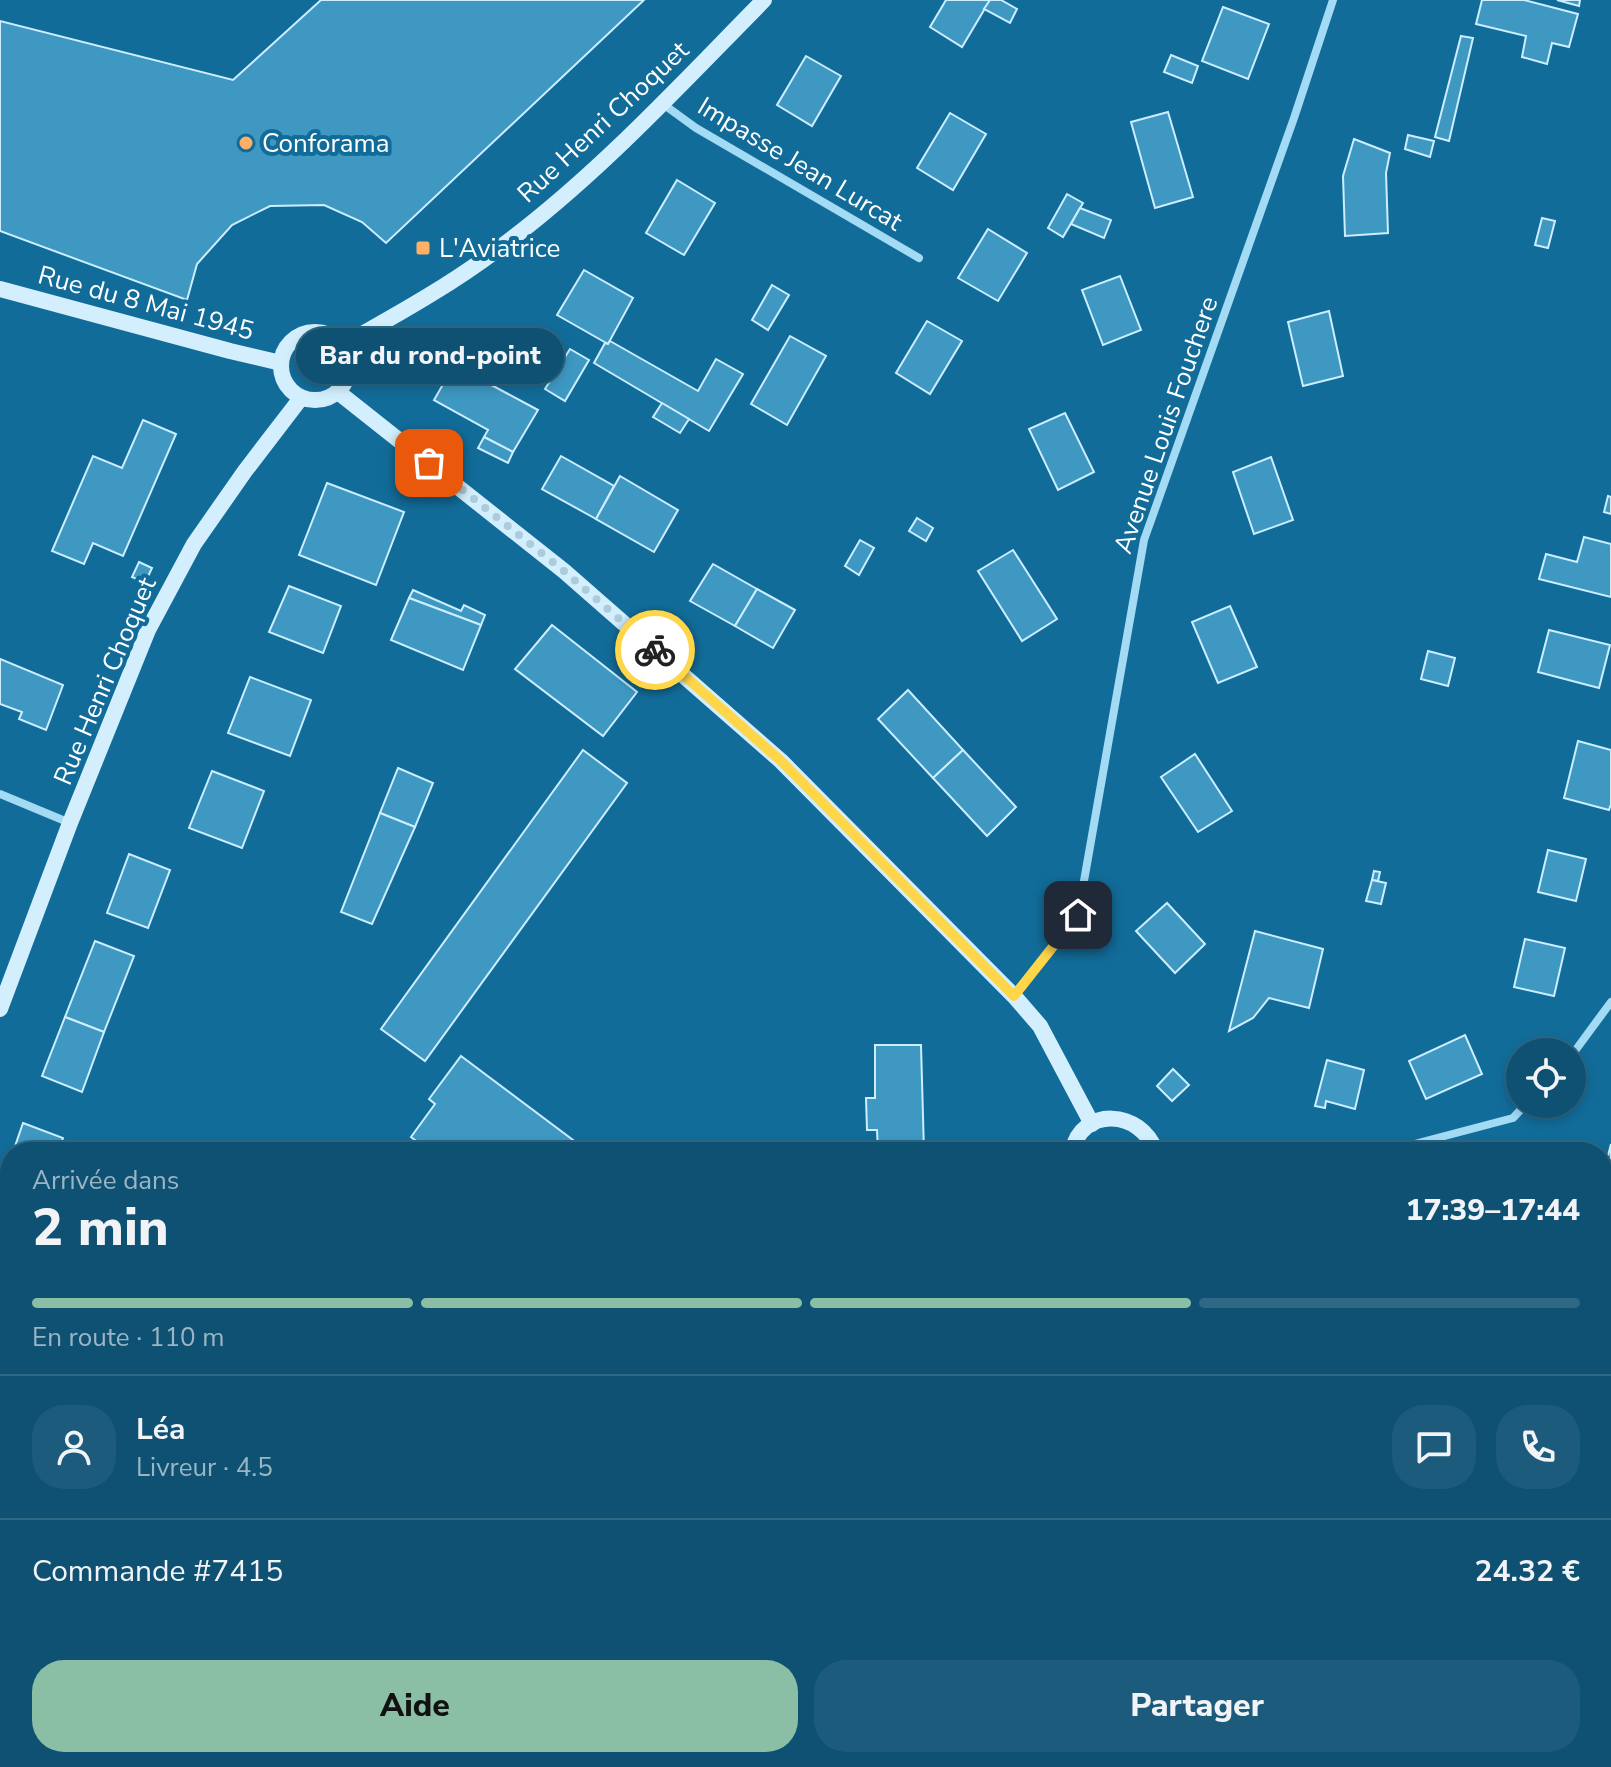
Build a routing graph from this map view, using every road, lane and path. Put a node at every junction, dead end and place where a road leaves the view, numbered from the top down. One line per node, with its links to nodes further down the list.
1 (764, 0): 3 (street, Rue Henri Choquet)
2 (1333, 0): 12 (street, Avenue Louis Fouchere)
3 (662, 103): 4 (street, Impasse Jean Lurcat); 6 (street, Rue Henri Choquet)
4 (919, 258)
5 (0, 289): 7 (street, Rue du 8 Mai 1945)
6 (343, 345): 7 (street); 8 (street)
7 (281, 363): 9 (street)
8 (338, 392): 9 (street); 12 (street)
9 (301, 398): 11 (street, Rue Henri Choquet)
10 (0, 794): 11 (street)
11 (70, 823): 14 (street, Rue Henri Choquet)
12 (1014, 996): 17 (street)
13 (1611, 1002): 15 (street)
14 (0, 1009)
15 (1585, 1038)
16 (1513, 1118): 20 (street)
17 (1092, 1124): 18 (street); 19 (street)
18 (1075, 1142)
19 (1152, 1142)
20 (1422, 1142)

